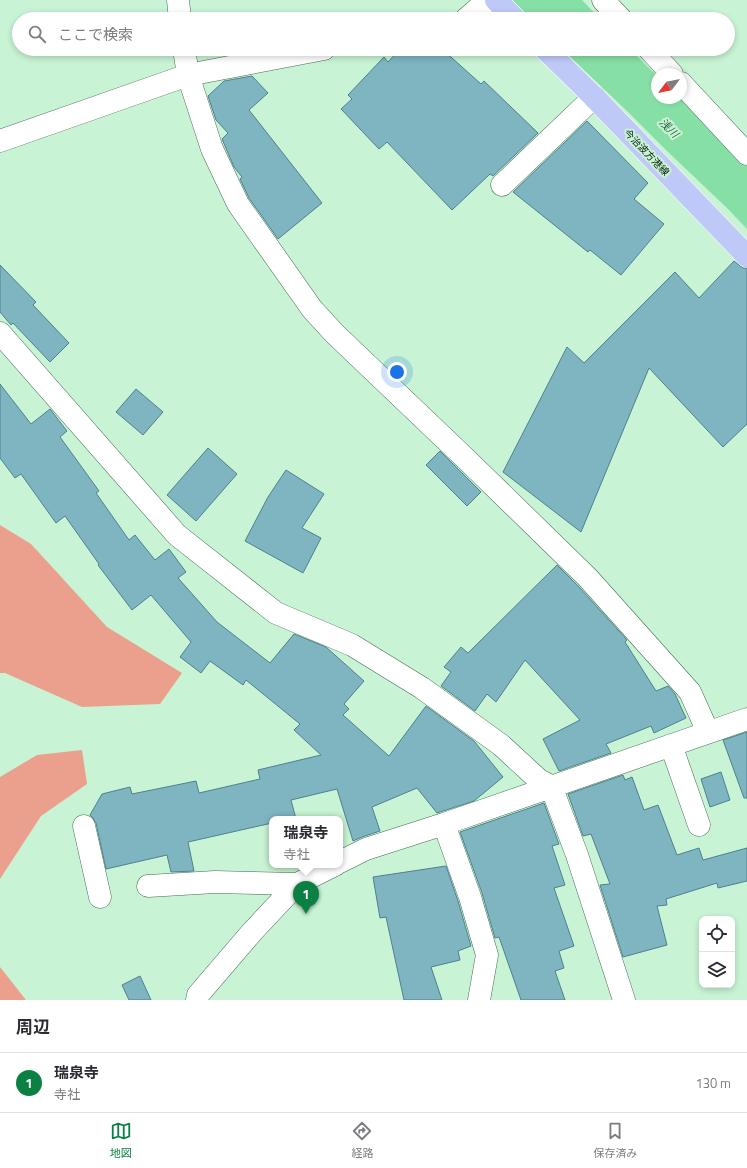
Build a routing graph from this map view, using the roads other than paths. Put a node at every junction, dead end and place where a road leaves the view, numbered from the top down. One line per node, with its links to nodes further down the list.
1 (178, 0): 5 (street)
2 (488, 0): 6 (street)
3 (496, 0): 7 (main road)
4 (603, 0): 8 (street)
5 (179, 12)
6 (474, 12)
7 (508, 12)
8 (614, 12)
9 (185, 56): 14 (street)
10 (287, 56): 14 (street)
11 (553, 56): 16 (main road, 今治波方港線)
12 (655, 56): 13 (street)
13 (666, 68)
14 (188, 75): 17 (street); 23 (street)
15 (687, 89): 18 (street)
16 (594, 97): 19 (street); 20 (main road, 今治波方港線)
17 (0, 141)
18 (747, 154)
19 (502, 185)
20 (747, 256)
21 (0, 333): 25 (street)
22 (747, 719): 23 (street)
23 (708, 732): 24 (street)
24 (671, 745): 25 (street); 27 (street)
25 (551, 786): 26 (street); 36 (street)
26 (444, 824): 29 (street); 35 (street)
27 (699, 825)
28 (84, 826): 33 (street)
29 (343, 861)
30 (329, 868): 31 (street)
31 (297, 884): 32 (street); 34 (street)
32 (148, 886)
33 (100, 897)
34 (197, 1000)
35 (479, 1000)
36 (624, 1000)

